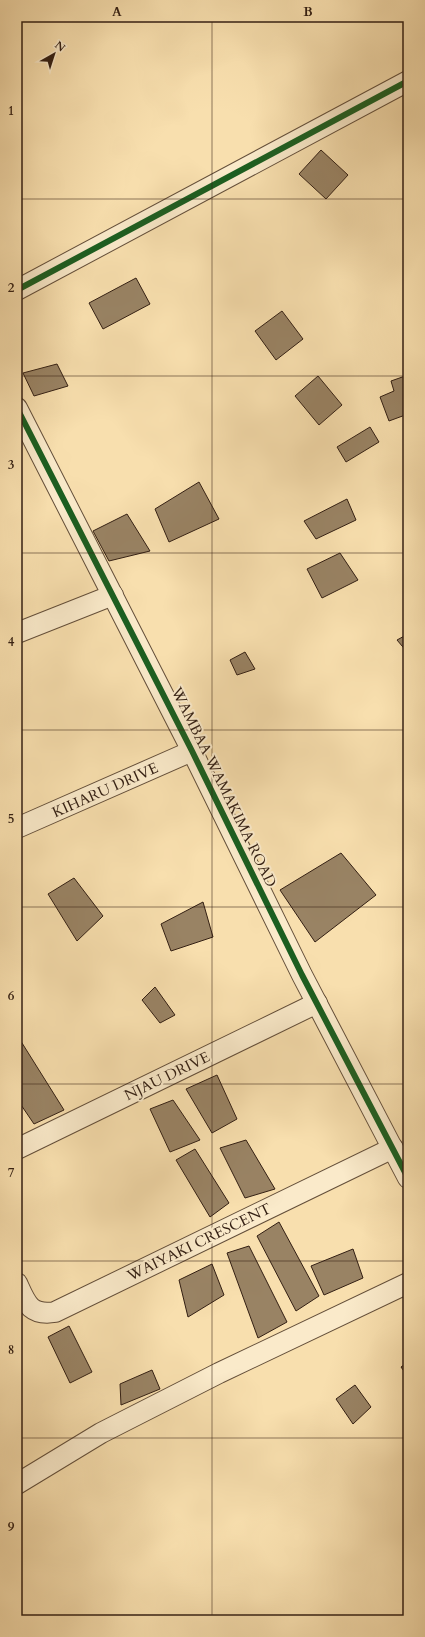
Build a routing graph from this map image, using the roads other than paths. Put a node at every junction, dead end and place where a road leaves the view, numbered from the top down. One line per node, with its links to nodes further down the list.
1 (408, 81): 2 (street)
2 (17, 290)
3 (19, 417): 4 (street, WAMBAA WAMAKIMA ROAD)
4 (113, 595): 5 (street); 6 (street, WAMBAA WAMAKIMA ROAD)
5 (17, 634)
6 (192, 752): 7 (street, KIHARU DRIVE); 8 (street, WAMBAA WAMAKIMA ROAD)
7 (17, 828)
8 (317, 1004): 9 (street, WAMBAA WAMAKIMA ROAD); 10 (street, NJAU DRIVE)
9 (393, 1148): 11 (street, WAMBAA WAMAKIMA ROAD); 12 (street, WAIYAKI CRESCENT)
10 (17, 1149)
11 (408, 1178)
12 (17, 1283)
13 (408, 1283): 14 (street)
14 (17, 1484)

